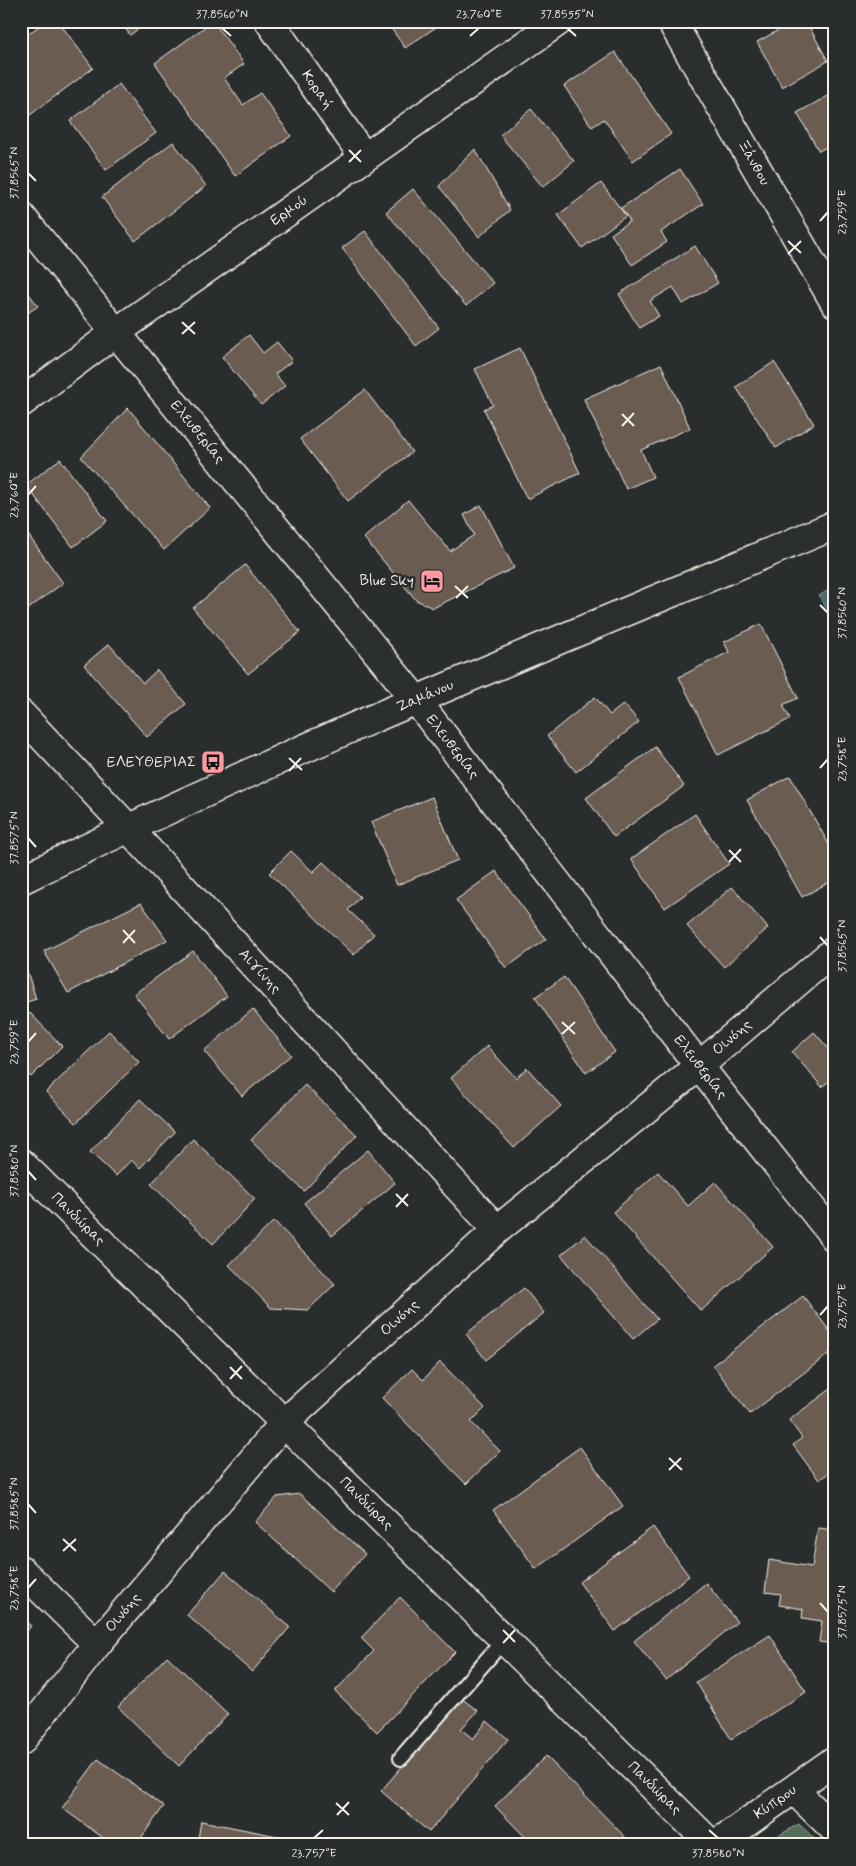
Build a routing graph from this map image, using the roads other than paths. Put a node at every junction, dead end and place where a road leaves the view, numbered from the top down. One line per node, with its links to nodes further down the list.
1 (269, 21): 4 (street, Κοραή)
2 (559, 21): 4 (street, Ερμού)
3 (671, 21): 6 (street, Ξάνθου)
4 (364, 157): 7 (street, Ερμού)
5 (21, 216): 7 (street, Ελευθερίας)
6 (835, 303)
7 (115, 333): 8 (street, Ερμού); 10 (street, Ελευθερίας)
8 (21, 403)
9 (835, 525): 10 (street, Ζαμάνου)
10 (416, 700): 12 (street, Ζαμάνου); 15 (street, Ελευθερίας)
11 (21, 714): 12 (street, Αιγίνης)
12 (128, 828): 13 (street, Ζαμάνου); 17 (street, Αιγίνης)
13 (21, 880)
14 (835, 950): 15 (street, Οινόης)
15 (699, 1066): 17 (street, Οινόης); 18 (street, Ελευθερίας)
16 (21, 1163): 19 (street, Πανδώρας)
17 (497, 1230): 19 (street, Οινόης)
18 (835, 1238)
19 (284, 1423): 21 (street, Πανδώρας); 22 (street, Οινόης)
20 (21, 1570): 22 (street)
21 (504, 1640): 24 (lane); 28 (street, Πανδώρας)
22 (97, 1644): 23 (street, Οινόης)
23 (21, 1742)
24 (402, 1758)
25 (835, 1760): 26 (street, Κύπρου)
26 (794, 1790): 27 (street); 28 (street, Κύπρου)
27 (835, 1830)
28 (714, 1845)

